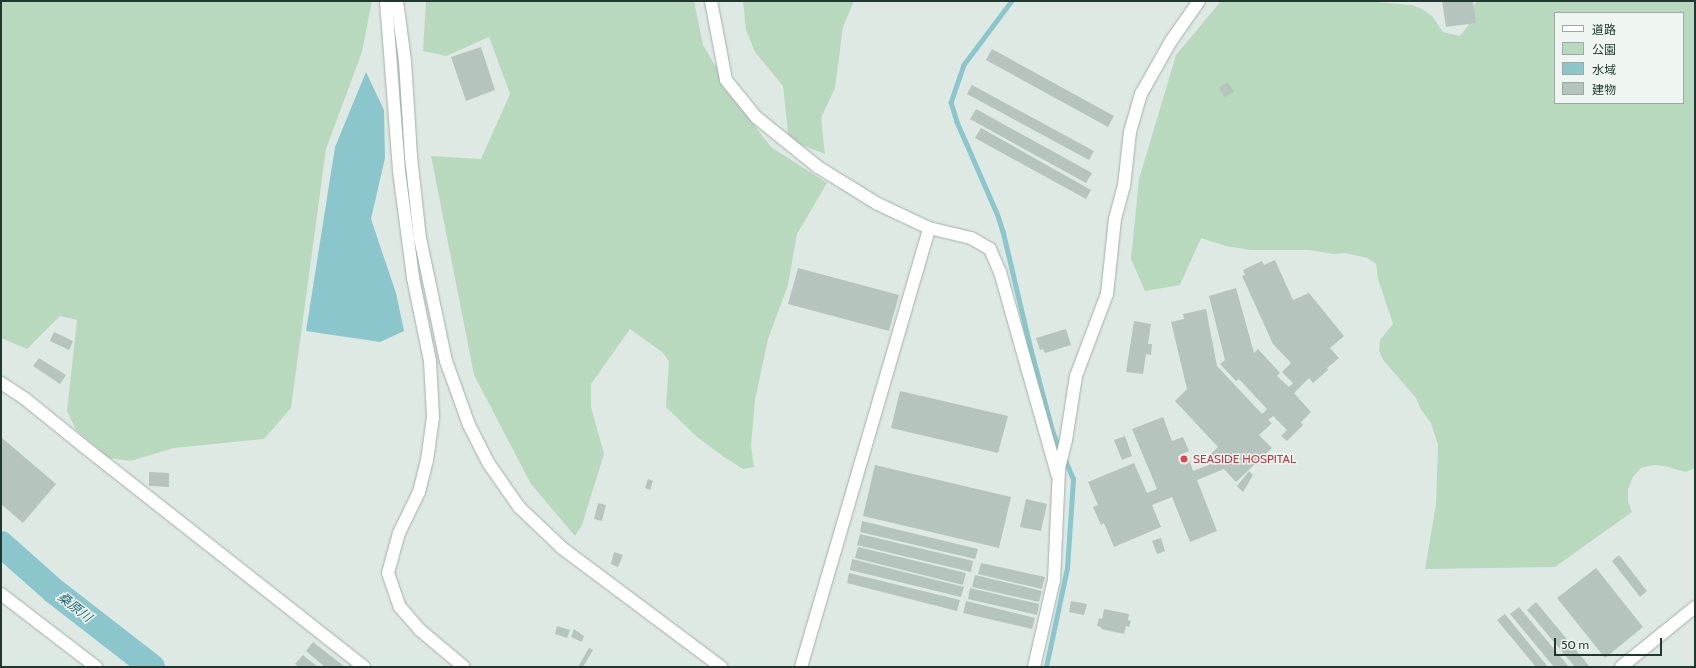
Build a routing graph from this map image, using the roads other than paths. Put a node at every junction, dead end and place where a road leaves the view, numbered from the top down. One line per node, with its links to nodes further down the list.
1 (386, 1): 12 (street)
2 (397, 1): 13 (street)
3 (711, 1): 5 (street)
4 (1199, 1): 7 (street)
5 (929, 228): 7 (street); 14 (street)
6 (1, 383): 11 (street)
7 (1059, 480): 15 (street)
8 (1, 594): 10 (street)
9 (1695, 607): 16 (street)
10 (96, 667)
11 (364, 667)
12 (464, 667)
13 (721, 667)
14 (801, 667)
15 (1034, 667)
16 (1621, 667)

